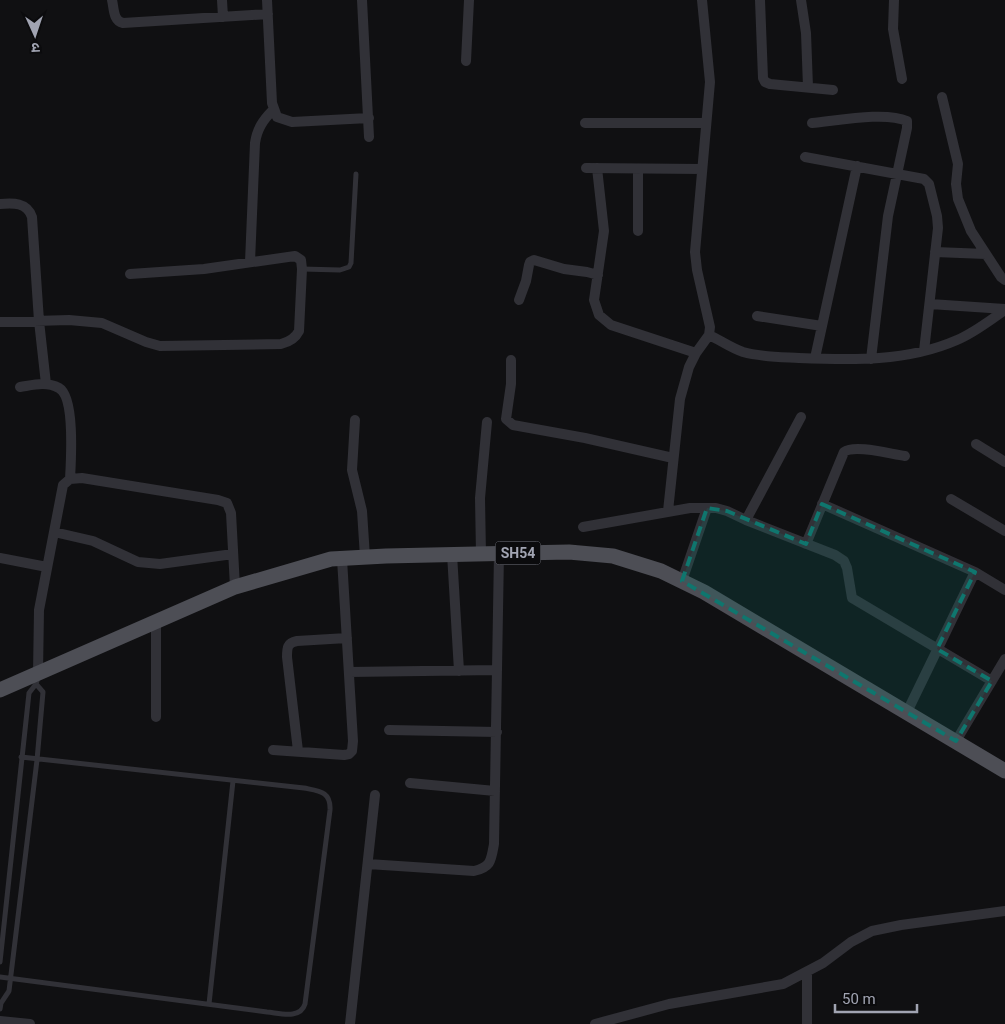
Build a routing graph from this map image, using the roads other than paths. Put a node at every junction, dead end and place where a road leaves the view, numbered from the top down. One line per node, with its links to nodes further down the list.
1 (112, 0): 11 (street)
2 (222, 0): 11 (street)
3 (267, 0): 10 (street)
4 (362, 0): 18 (street)
5 (469, 0): 12 (street)
6 (702, 0): 20 (street)
7 (760, 0): 14 (street)
8 (802, 0): 14 (street)
9 (894, 0): 13 (street)
10 (268, 14): 11 (street); 17 (street)
11 (222, 17)
12 (466, 61)
13 (902, 79)
14 (808, 87): 15 (street)
15 (833, 90)
16 (942, 97): 34 (street)
17 (273, 110): 18 (street); 35 (street)
18 (369, 118): 22 (street)
19 (585, 123): 20 (street)
20 (706, 123): 28 (street)
21 (812, 123): 29 (street)
22 (370, 137)
23 (805, 158): 24 (street)
24 (857, 166): 29 (street); 46 (street)
25 (586, 168): 26 (street)
26 (597, 168): 27 (street); 38 (street)
27 (638, 169): 28 (street); 32 (street)
28 (702, 169): 47 (street)
29 (897, 173): 33 (street); 51 (street)
30 (356, 174): 36 (lane)
31 (0, 204): 44 (street)
32 (638, 231)
33 (935, 252): 34 (street); 41 (street)
34 (986, 254): 39 (street)
35 (250, 262): 36 (street); 37 (street)
36 (302, 269): 44 (street)
37 (130, 274)
38 (598, 275): 40 (street); 49 (street)
39 (1005, 280)
40 (518, 300)
41 (930, 304): 42 (street); 48 (street)
42 (1005, 310): 48 (street)
43 (757, 316): 46 (street)
44 (39, 321): 45 (street); 53 (street)
45 (0, 322)
46 (822, 326): 50 (street)
47 (709, 334): 49 (street); 50 (street)
48 (924, 351): 51 (street)
49 (696, 353): 60 (street)
50 (816, 358): 51 (street)
51 (872, 359)
52 (511, 360): 60 (street)
53 (46, 384): 54 (street); 62 (street)
54 (20, 387)
55 (801, 417): 67 (street)
56 (355, 420): 76 (street)
57 (487, 422): 75 (street)
58 (976, 444): 61 (street)
59 (905, 456): 64 (street)
60 (674, 458): 66 (street)
61 (1005, 462)
62 (70, 479): 70 (street); 73 (street)
63 (951, 499): 69 (street)
64 (822, 504): 71 (street); 80 (street)
65 (707, 508): 66 (street); 67 (street); 81 (street)
66 (668, 511): 68 (street)
67 (746, 520): 71 (street)
68 (584, 527)
69 (1005, 531)
70 (54, 532): 73 (street); 79 (street)
71 (806, 544): 86 (street)
72 (499, 553): 75 (main road, SH54); 81 (main road, SH54); 88 (street)
73 (234, 554): 82 (street)
74 (452, 554): 75 (main road, SH54); 76 (main road, SH54); 89 (street)
75 (481, 554)
76 (365, 557): 78 (main road, SH54)
77 (0, 558): 79 (street)
78 (342, 559): 82 (main road, SH54); 85 (street)
79 (47, 567): 91 (street)
80 (975, 572): 83 (street); 86 (street)
81 (682, 581): 94 (main road, SH54)
82 (235, 587): 84 (main road, SH54)
83 (1005, 590)
84 (156, 622): 91 (main road, SH54); 95 (street)
85 (347, 638): 90 (street); 100 (street)
86 (937, 649): 92 (street); 94 (street)
87 (1005, 659): 92 (street)
88 (497, 670): 89 (street); 97 (street)
89 (458, 671): 90 (street)
90 (349, 672): 100 (street)
91 (37, 678): 93 (main road, SH54); 101 (lane); 102 (lane)
92 (992, 681): 98 (street)
93 (0, 690)
94 (907, 712): 98 (main road, SH54)
95 (156, 717)
96 (388, 730): 97 (street)
97 (496, 732): 106 (street)
98 (956, 741): 103 (main road, SH54)
99 (274, 750): 100 (street)
100 (298, 751)
101 (22, 757): 102 (lane); 110 (lane)
102 (37, 760): 104 (lane); 113 (lane)
103 (1005, 771)
104 (233, 780): 115 (lane); 115 (lane)
105 (410, 783): 106 (street)
106 (495, 791): 108 (street)
107 (375, 795): 108 (street)
108 (368, 864): 118 (street)
109 (1005, 911): 111 (street)
110 (0, 962)
111 (807, 972): 119 (street); 120 (street)
112 (0, 977): 113 (lane)
113 (11, 978): 114 (lane); 115 (lane)
114 (0, 1004)
115 (208, 1004)
116 (0, 1021): 117 (street)
117 (30, 1024)
118 (350, 1024)
119 (595, 1024)
120 (807, 1024)

